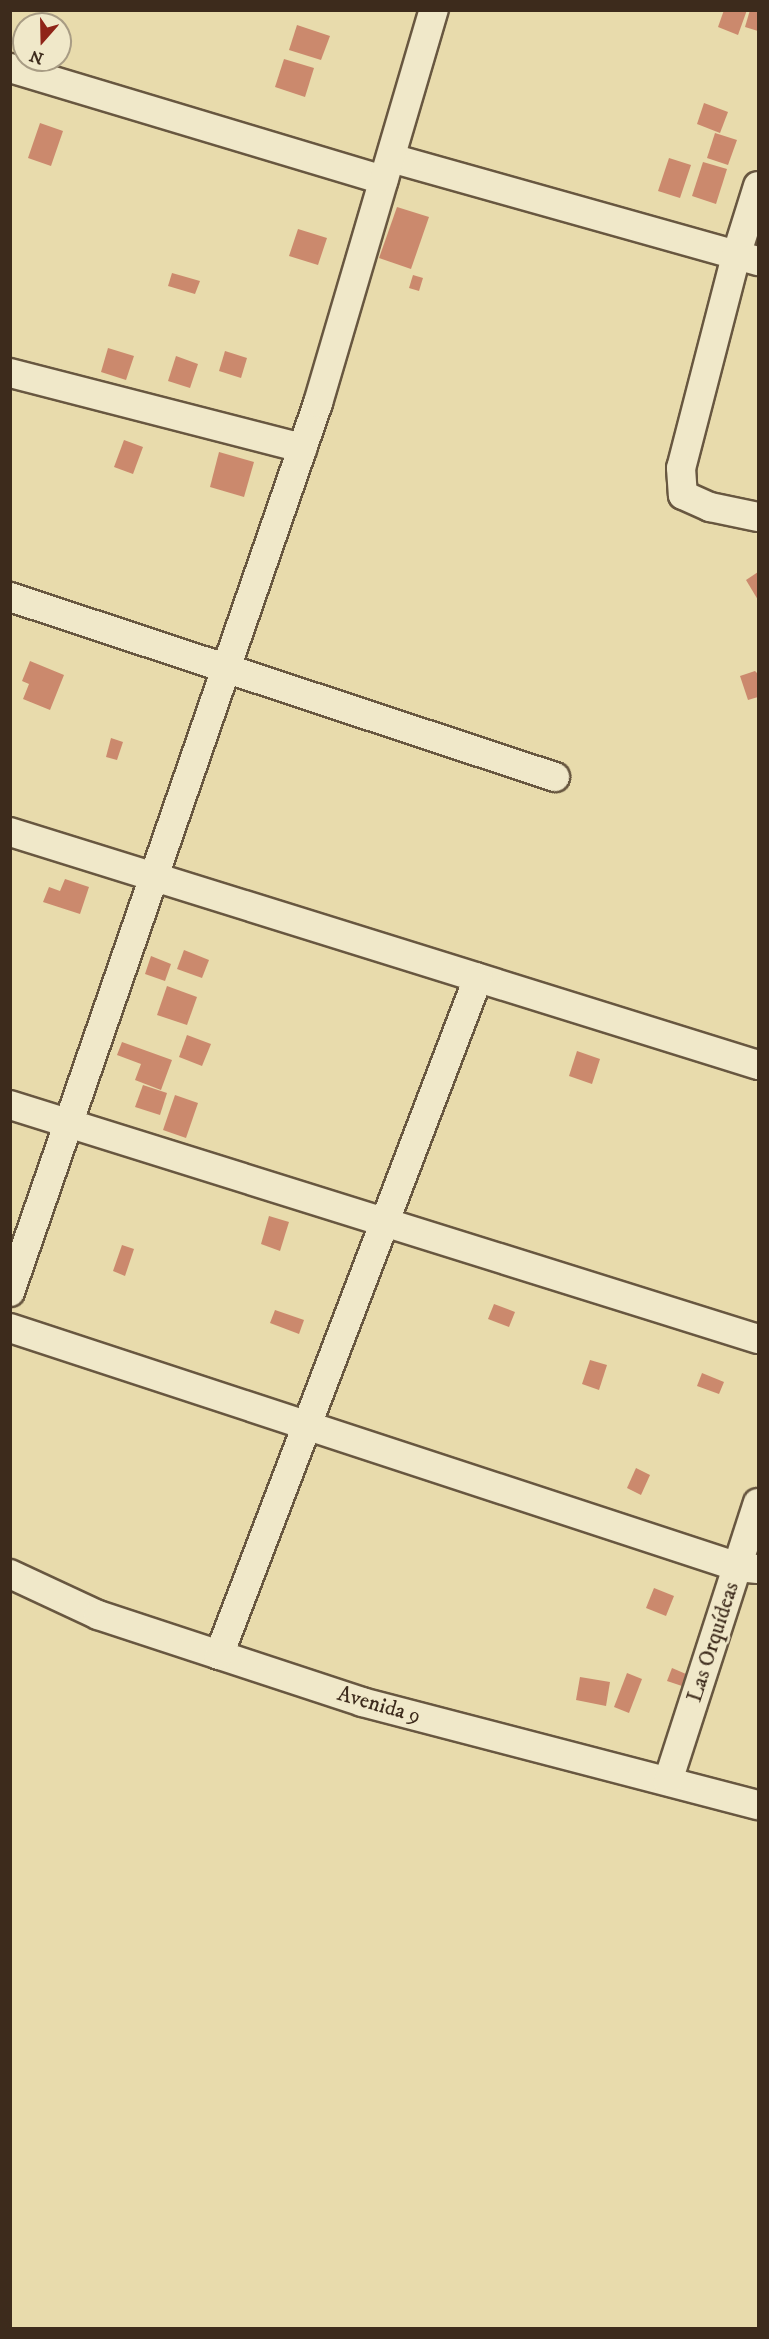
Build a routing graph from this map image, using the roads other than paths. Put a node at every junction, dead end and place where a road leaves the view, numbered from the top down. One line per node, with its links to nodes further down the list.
1 (434, 10): 3 (street)
2 (10, 68): 3 (street)
3 (388, 169): 5 (street); 7 (street)
4 (759, 186): 5 (street)
5 (747, 258): 8 (street)
6 (10, 373): 7 (street)
7 (303, 448): 10 (street)
8 (759, 517)
9 (10, 597): 10 (street)
10 (226, 669): 11 (street); 13 (street)
11 (555, 777)
12 (10, 832): 13 (street)
13 (154, 877): 14 (street); 17 (street)
14 (478, 978): 15 (street); 18 (street)
15 (759, 1065)
16 (10, 1105): 17 (street)
17 (69, 1125): 18 (street); 19 (street)
18 (385, 1223): 21 (street); 22 (street)
19 (10, 1292)
20 (10, 1328): 22 (street)
21 (759, 1339)
22 (307, 1425): 24 (street); 26 (street)
23 (759, 1503): 24 (street, Las Orquídeas)
24 (748, 1568): 27 (street, Las Orquídeas)
25 (10, 1574): 26 (street, Avenida 9)
26 (219, 1655): 27 (street, Avenida 9)
27 (668, 1781): 28 (street, Avenida 9)
28 (759, 1805)

